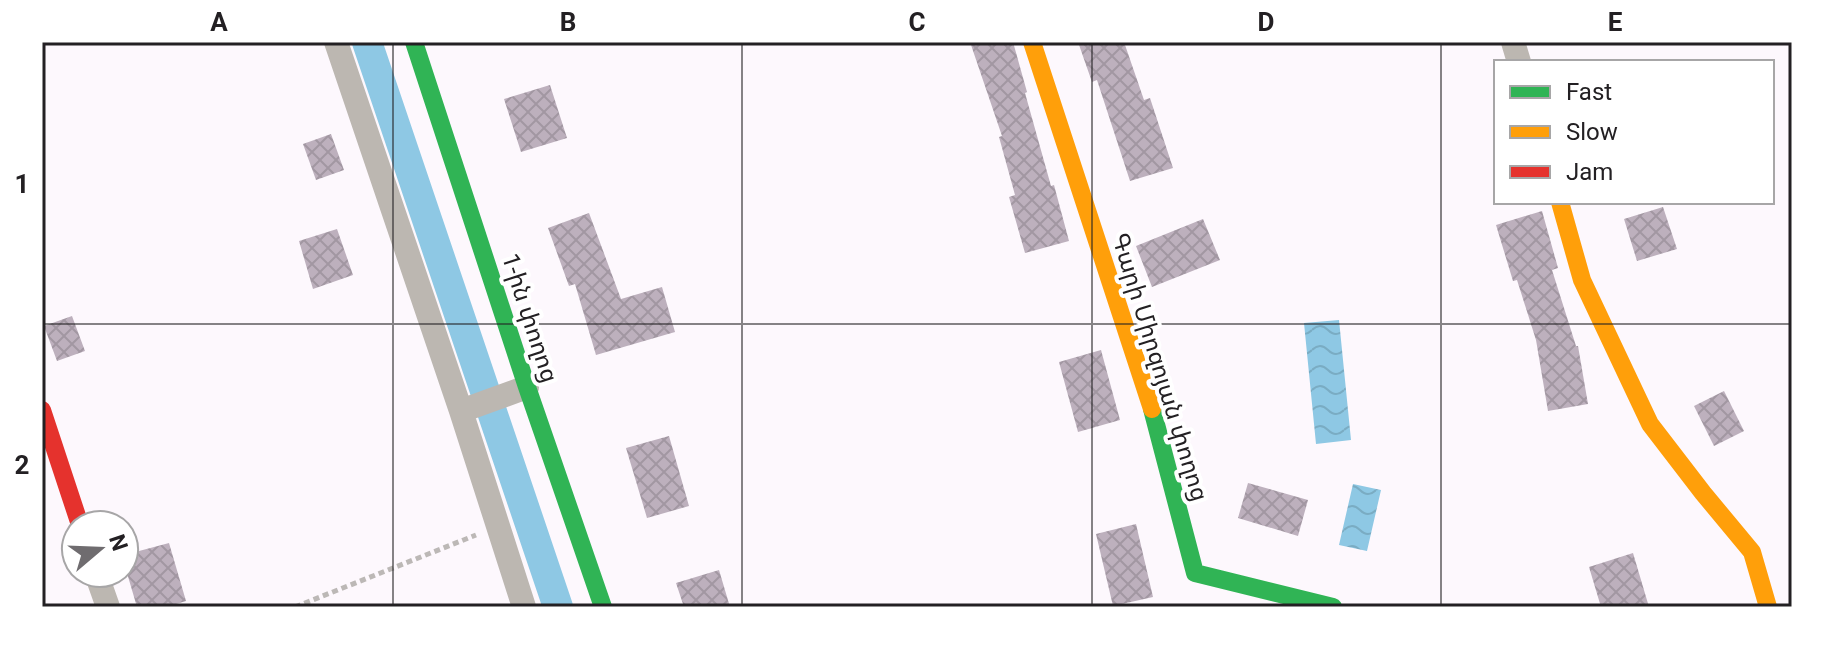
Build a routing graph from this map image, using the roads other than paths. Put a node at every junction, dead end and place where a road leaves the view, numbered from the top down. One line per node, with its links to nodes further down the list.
1 (336, 42): 7 (street)
2 (414, 42): 5 (street, 1-ին փողոց)
3 (1032, 42): 11 (street, Գարի Միրզոյան փողոց)
4 (1561, 204): 12 (street)
5 (527, 387): 7 (street); 10 (street, 1-ին փողոց)
6 (42, 410): 8 (street)
7 (461, 411): 9 (street)
8 (75, 509)
9 (524, 607)
10 (603, 607)
11 (1333, 607)
12 (1768, 607)

